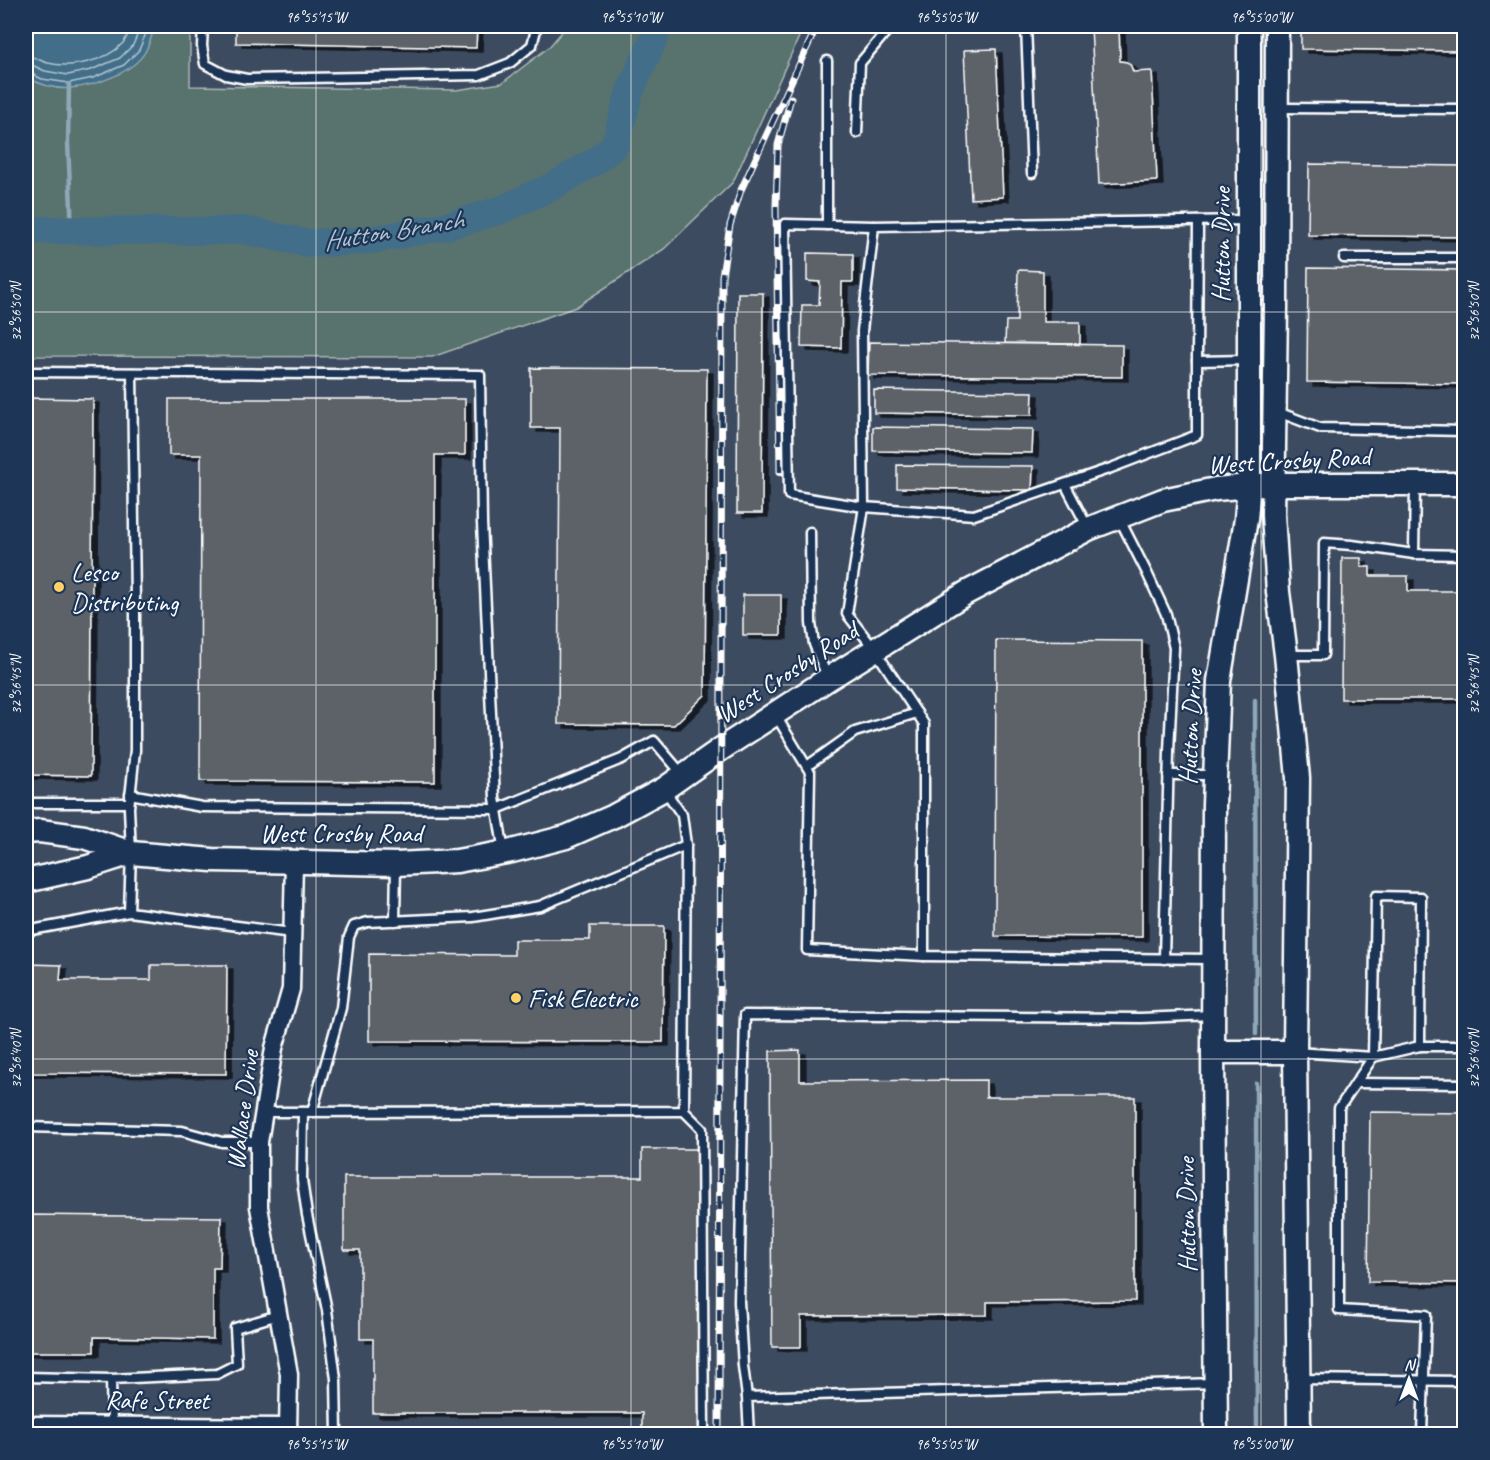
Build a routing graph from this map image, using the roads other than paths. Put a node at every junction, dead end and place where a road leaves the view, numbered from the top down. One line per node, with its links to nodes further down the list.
1 (203, 26): 2 (lane)
2 (537, 26)
3 (891, 26): 10 (lane)
4 (1026, 26): 11 (lane)
5 (1249, 26): 13 (street, Hutton Drive)
6 (1277, 26): 8 (street)
7 (827, 61): 15 (lane)
8 (1277, 108): 9 (lane); 12 (street)
9 (1464, 109)
10 (857, 134)
11 (1032, 173)
12 (1277, 219): 13 (street); 23 (street)
13 (1249, 220): 14 (lane); 19 (street, Hutton Drive)
14 (1198, 221): 16 (lane); 20 (lane)
15 (827, 225): 16 (lane); 30 (lane)
16 (874, 226): 30 (lane)
17 (1344, 258): 18 (lane)
18 (1464, 258)
19 (1250, 360): 20 (lane); 29 (street, Hutton Drive)
20 (1197, 362): 25 (lane)
21 (26, 372): 22 (lane)
22 (132, 373): 46 (lane); 48 (lane)
23 (1275, 410): 24 (lane); 26 (street)
24 (1464, 431)
25 (1065, 484): 30 (lane); 32 (lane)
26 (1273, 484): 27 (street, West Crosby Road); 29 (street, West Crosby Road); 37 (street)
27 (1415, 484): 28 (street, West Crosby Road); 34 (lane)
28 (1464, 484)
29 (1250, 486): 31 (street, West Crosby Road); 44 (street, Hutton Drive)
30 (864, 507): 36 (lane)
31 (1118, 517): 32 (street, West Crosby Road); 43 (lane)
32 (1089, 529): 36 (street, West Crosby Road)
33 (810, 532): 38 (lane)
34 (1414, 554): 35 (lane); 37 (lane)
35 (1464, 555)
36 (875, 650): 38 (street, West Crosby Road); 40 (lane)
37 (1286, 655): 67 (street)
38 (828, 679): 39 (street, West Crosby Road)
39 (775, 713): 41 (lane); 42 (street, West Crosby Road)
40 (917, 713): 41 (lane); 60 (lane)
41 (807, 766): 60 (lane)
42 (683, 775): 45 (street, West Crosby Road); 48 (lane)
43 (1168, 775): 44 (lane); 61 (lane)
44 (1215, 775): 62 (street, Hutton Drive)
45 (664, 789): 50 (lane); 51 (street, West Crosby Road)
46 (130, 798): 47 (lane); 48 (lane); 52 (lane)
47 (26, 802)
48 (497, 809): 51 (lane)
49 (26, 832): 52 (street, West Crosby Road)
50 (686, 845): 57 (lane); 71 (lane)
51 (504, 852): 54 (street, West Crosby Road)
52 (131, 854): 53 (street, West Crosby Road); 55 (street, West Crosby Road); 56 (lane)
53 (294, 863): 54 (street, West Crosby Road); 59 (street, Wallace Drive)
54 (396, 864): 57 (lane)
55 (26, 881)
56 (129, 912): 58 (lane); 59 (lane)
57 (395, 921): 73 (lane)
58 (26, 931)
59 (292, 933): 72 (street, Wallace Drive)
60 (924, 956): 61 (lane)
61 (1164, 959): 62 (lane)
62 (1213, 959): 63 (street, Hutton Drive)
63 (1213, 1015): 66 (street, Hutton Drive); 83 (lane)
64 (1420, 1046): 65 (lane); 68 (lane); 68 (lane)
65 (1464, 1046)
66 (1213, 1052): 67 (street); 82 (street, Hutton Drive)
67 (1295, 1052): 68 (lane); 79 (street)
68 (1373, 1057): 69 (lane)
69 (1356, 1083): 70 (lane); 80 (lane)
70 (1464, 1084)
71 (684, 1111): 73 (lane); 88 (lane)
72 (264, 1112): 73 (lane); 75 (street, Wallace Drive)
73 (308, 1112): 87 (lane)
74 (26, 1127): 75 (lane)
75 (259, 1142): 76 (street, Wallace Drive)
76 (278, 1315): 78 (lane); 86 (street, Wallace Drive)
77 (26, 1377): 78 (lane)
78 (111, 1379): 85 (lane)
79 (1299, 1379): 80 (lane); 91 (street)
80 (1423, 1381): 81 (lane); 92 (lane)
81 (1464, 1381)
82 (1216, 1383): 83 (lane); 90 (street, Hutton Drive)
83 (747, 1397): 89 (lane)
84 (26, 1425): 85 (street, Rafe Street)
85 (112, 1426): 86 (street, Rafe Street)
86 (288, 1431)
87 (337, 1434)
88 (704, 1434)
89 (749, 1434)
90 (1216, 1434)
91 (1299, 1434)
92 (1422, 1434)

